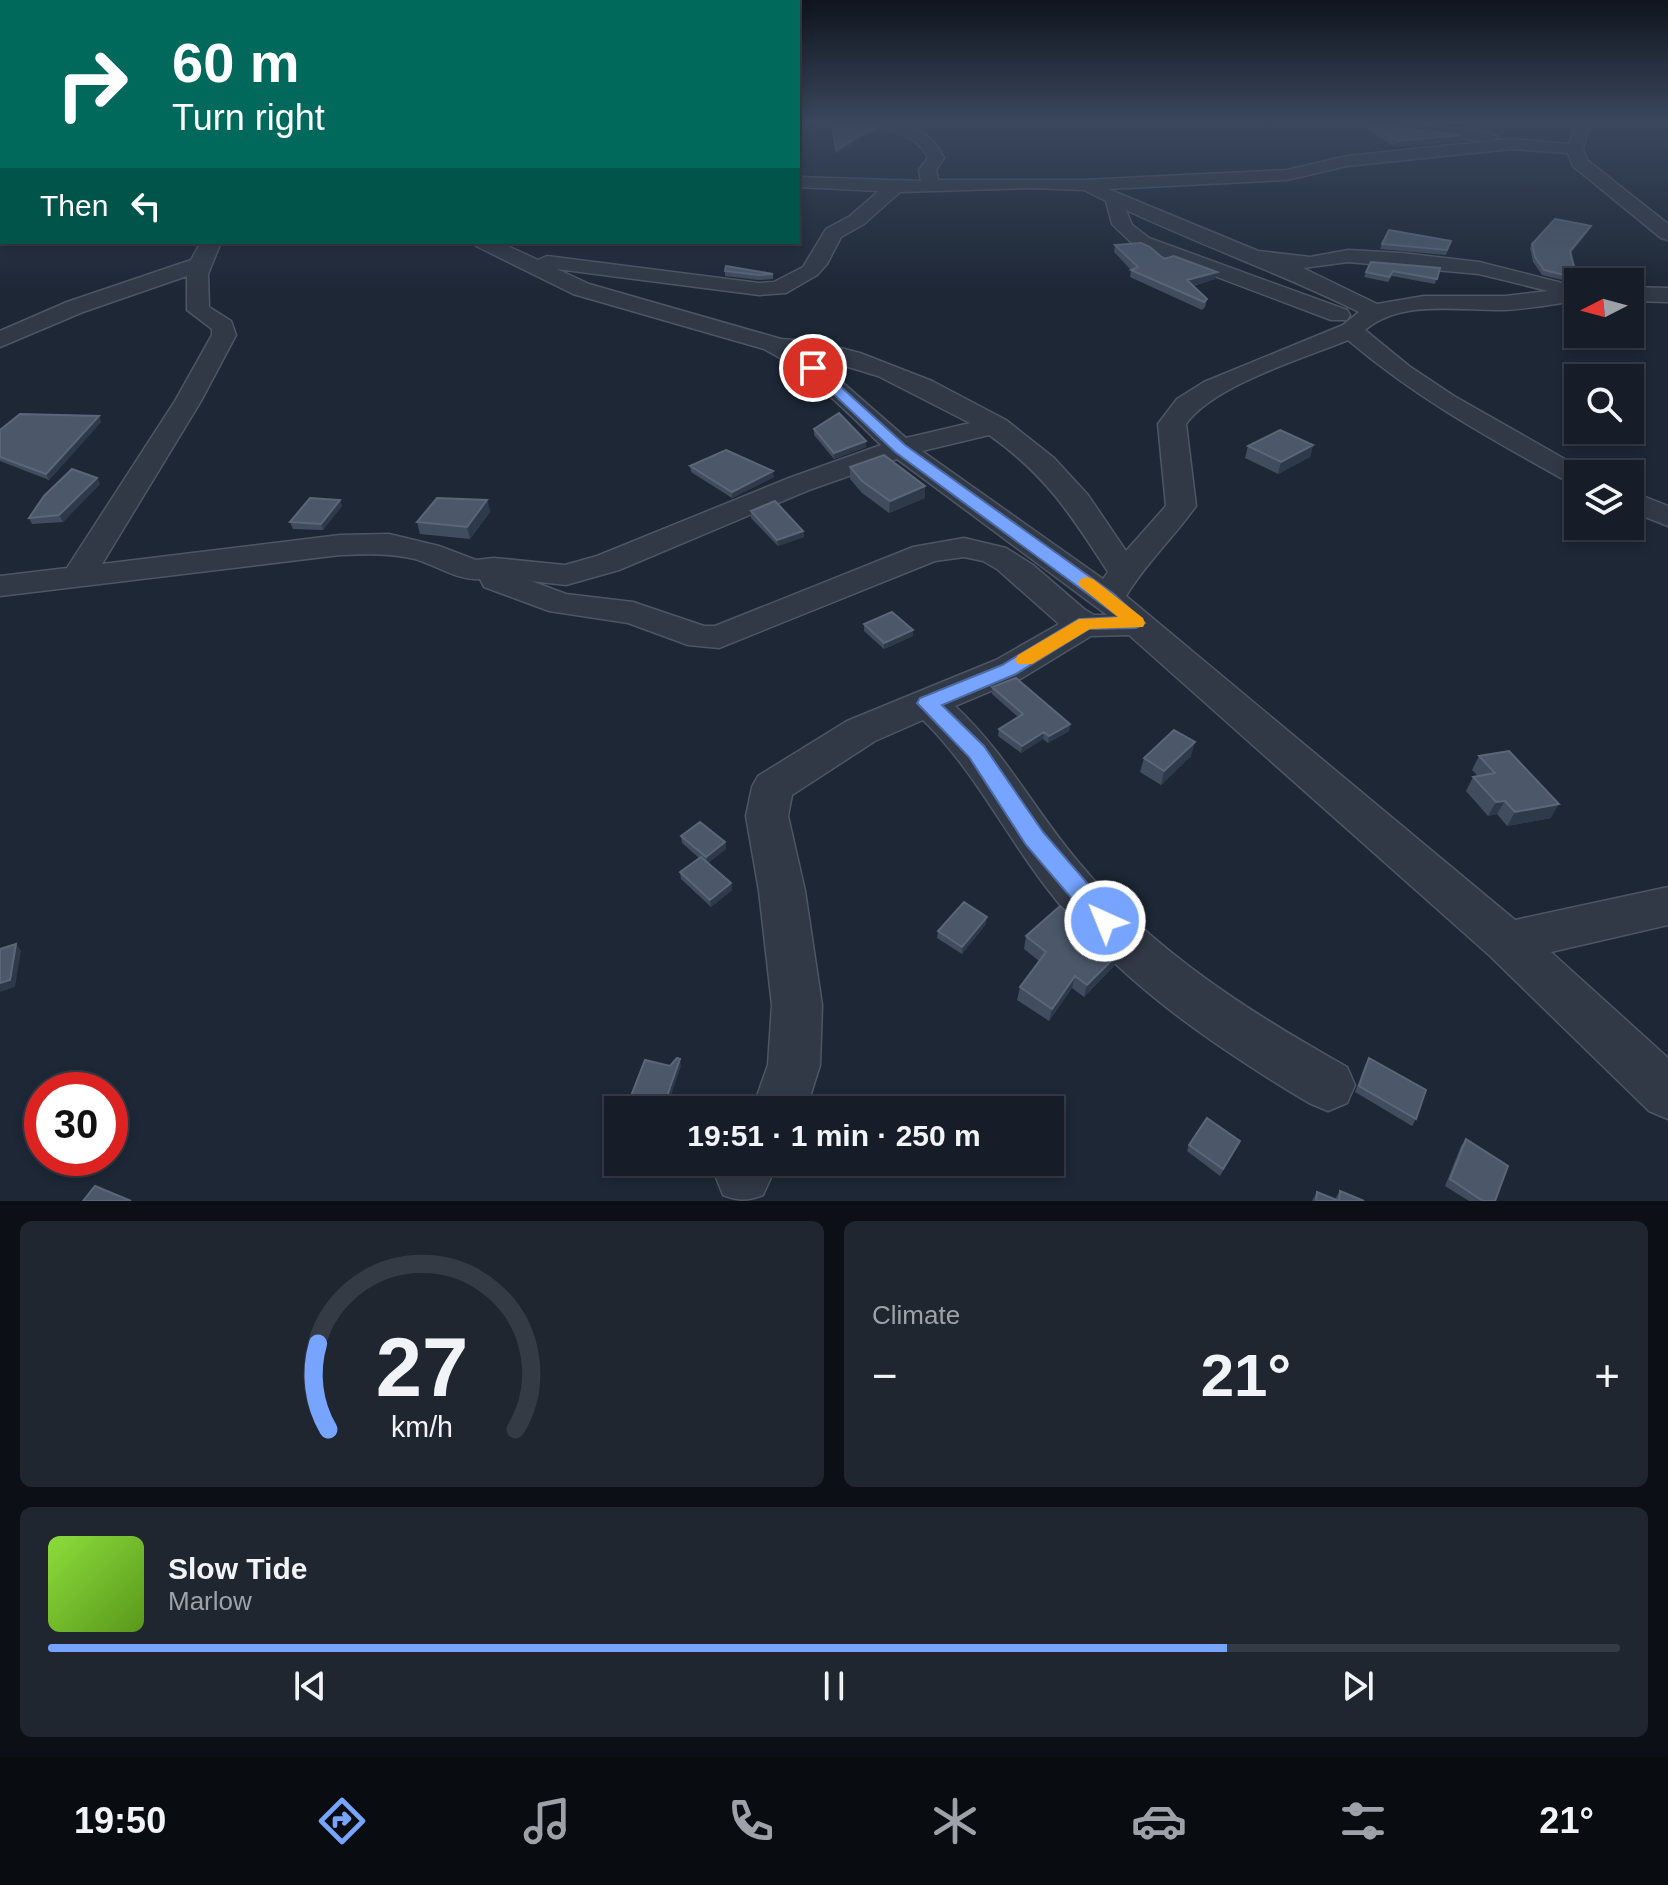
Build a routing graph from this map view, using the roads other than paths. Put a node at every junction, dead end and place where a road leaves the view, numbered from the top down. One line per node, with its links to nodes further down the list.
1 (929, 179): 7 (street)
2 (1204, 179): 5 (street)
3 (1597, 179): 9 (street)
4 (800, 182): 6 (street)
5 (1083, 185): 7 (street); 8 (street)
6 (895, 187): 7 (street); 13 (street)
7 (931, 187)
8 (1115, 196): 12 (street); 18 (street)
9 (1668, 234)
10 (488, 244): 13 (street)
11 (204, 253): 19 (street); 27 (street)
12 (1259, 257): 14 (street); 18 (street)
13 (530, 262): 20 (street)
14 (1564, 290)
15 (1644, 294): 17 (street)
16 (1564, 295): 18 (street)
17 (1668, 295)
18 (1362, 321): 23 (street); 29 (street)
19 (0, 340)
20 (772, 344): 21 (street); 22 (street)
21 (996, 426): 22 (street); 29 (street)
22 (900, 448): 26 (street); 29 (street)
23 (1564, 468)
24 (1644, 506): 25 (street)
25 (1668, 517)
26 (473, 570): 27 (street); 29 (street)
27 (76, 579): 28 (street)
28 (0, 586)
29 (1106, 598): 30 (street); 32 (street)
30 (928, 703): 33 (street); 35 (street)
31 (1668, 906): 32 (street)
32 (1507, 942): 34 (street)
33 (1328, 1085)
34 (1668, 1093)
35 (784, 1096)

